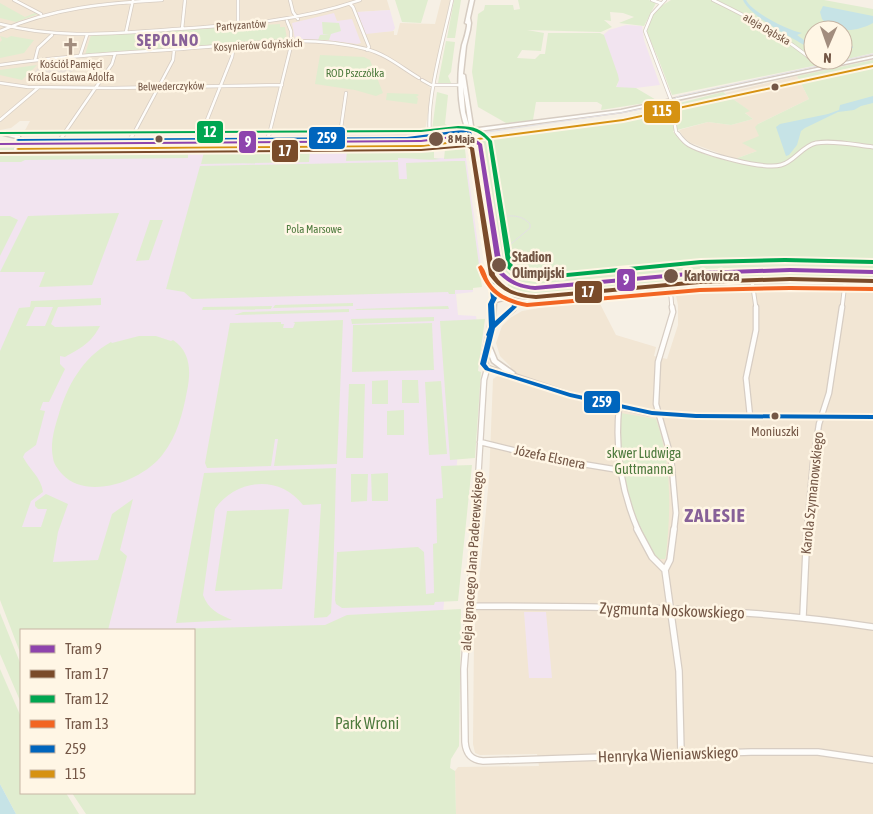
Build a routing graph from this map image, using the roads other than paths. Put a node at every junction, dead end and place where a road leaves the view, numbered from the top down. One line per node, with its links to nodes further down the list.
1 (14, 0): 15 (street)
2 (162, 0): 12 (street)
3 (185, 0): 21 (street)
4 (238, 0): 19 (street)
5 (290, 0): 16 (street)
6 (360, 0): 13 (street, Partyzantów)
7 (452, 0): 40 (street)
8 (472, 0): 36 (main road)
9 (654, 0): 10 (street); 14 (street)
10 (664, 0): 14 (street)
11 (713, 0): 30 (street, aleja Dąbska)
12 (132, 1): 15 (street); 23 (street)
13 (350, 4): 16 (street, Partyzantów); 29 (street)
14 (660, 4): 46 (street)
15 (41, 14): 20 (street)
16 (298, 19): 17 (street, Partyzantów)
17 (287, 21): 19 (street, Partyzantów); 26 (street)
18 (0, 24): 20 (street, Partyzantów)
19 (238, 25): 21 (street, Partyzantów)
20 (8, 27): 22 (street); 25 (street, Partyzantów)
21 (182, 29): 23 (street, Partyzantów)
22 (0, 30)
23 (126, 32): 24 (street, Partyzantów)
24 (87, 35): 25 (street, Partyzantów); 32 (street)
25 (52, 36): 34 (street)
26 (292, 42): 27 (street, Kosynierów Gdyńskich); 29 (street, Kosynierów Gdyńskich); 39 (street)
27 (234, 46): 28 (street, Kosynierów Gdyńskich); 38 (street)
28 (174, 50): 31 (street, Kosynierów Gdyńskich); 42 (street)
29 (367, 50): 40 (street, Kosynierów Gdyńskich)
30 (803, 52)
31 (114, 54): 32 (street, Kosynierów Gdyńskich); 44 (street)
32 (80, 56): 34 (street, Kosynierów Gdyńskich)
33 (873, 57): 46 (main road)
34 (35, 60): 35 (street, Kosynierów Gdyńskich)
35 (0, 65)
36 (462, 74): 41 (main road); 48 (main road)
37 (0, 83): 43 (street, Belwederczyków)
38 (220, 85): 39 (street, Belwederczyków); 42 (street, Belwederczyków); 52 (street)
39 (282, 85): 53 (street)
40 (435, 85): 41 (street, Kosynierów Gdyńskich); 50 (street)
41 (461, 85): 48 (main road)
42 (158, 86): 44 (street, Belwederczyków); 55 (street)
43 (38, 87): 44 (street, Belwederczyków); 47 (street)
44 (96, 87): 54 (street)
45 (346, 93): 51 (street)
46 (672, 100): 48 (main road); 56 (street)
47 (0, 120)
48 (469, 131): 50 (main road); 61 (main road)
49 (0, 134): 54 (main road)
50 (430, 136): 51 (main road)
51 (340, 138): 53 (main road)
52 (200, 139): 53 (main road); 55 (main road)
53 (268, 139)
54 (60, 140): 55 (main road)
55 (130, 140)
56 (873, 147)
57 (752, 281): 58 (main road); 60 (main road); 75 (street)
58 (845, 283): 59 (main road); 76 (street, Karola Szymanowskiego)
59 (873, 283)
60 (666, 286): 64 (main road); 74 (street)
61 (492, 288): 62 (main road); 63 (main road)
62 (509, 299): 63 (main road); 64 (main road); 66 (main road)
63 (493, 301): 65 (main road)
64 (530, 303): 66 (main road)
65 (492, 308): 66 (main road); 67 (main road)
66 (509, 312): 67 (main road)
67 (492, 327): 68 (main road)
68 (488, 344): 69 (main road); 70 (main road)
69 (484, 362): 70 (main road); 71 (main road)
70 (496, 363): 71 (main road); 72 (main road)
71 (490, 369): 72 (main road); 78 (street, aleja Ignacego Jana Paderewskiego)
72 (526, 381): 73 (main road)
73 (619, 407): 74 (main road); 79 (street)
74 (658, 414): 75 (main road); 80 (street)
75 (750, 416): 76 (main road)
76 (821, 418): 77 (main road); 83 (street, Karola Szymanowskiego)
77 (873, 418)
78 (480, 442): 79 (street, Józefa Elsnera); 81 (street, aleja Ignacego Jana Paderewskiego)
79 (619, 470): 80 (street)
80 (665, 570): 82 (street)
81 (469, 606): 82 (street, Zygmunta Noskowskiego); 85 (street, aleja Ignacego Jana Paderewskiego)
82 (670, 608): 83 (street, Zygmunta Noskowskiego); 86 (street)
83 (803, 616): 84 (street, Zygmunta Noskowskiego)
84 (873, 627)
85 (466, 753): 86 (street, Henryka Wieniawskiego)
86 (682, 753): 87 (street, Henryka Wieniawskiego)
87 (873, 760)

